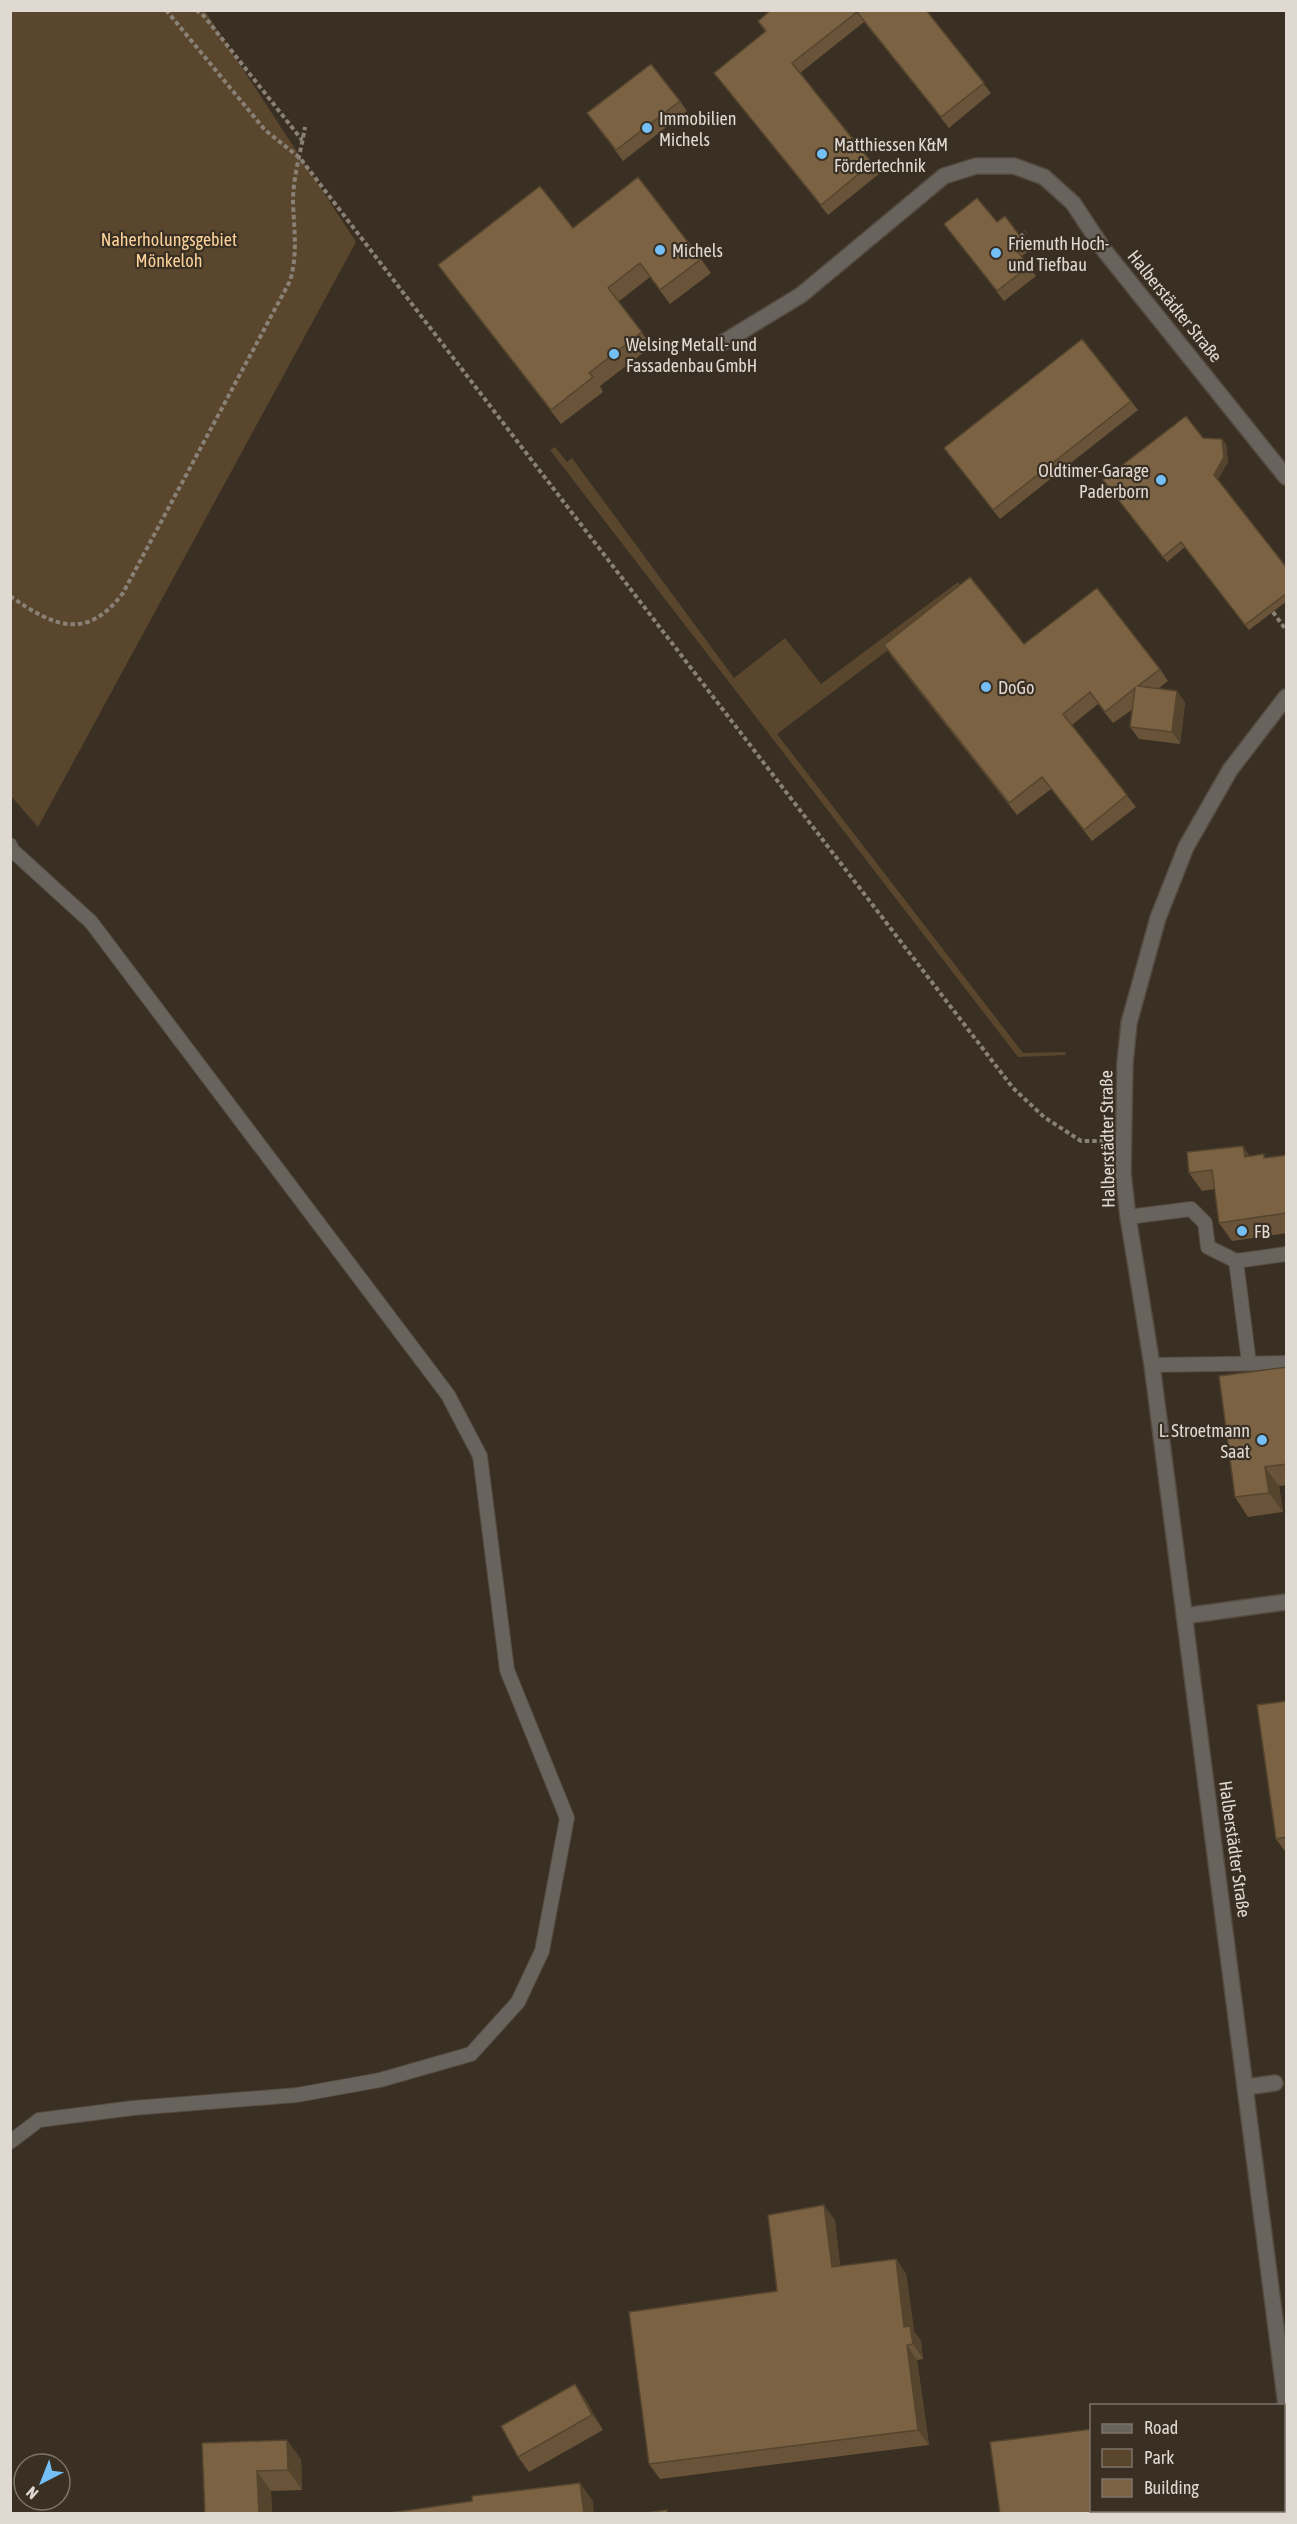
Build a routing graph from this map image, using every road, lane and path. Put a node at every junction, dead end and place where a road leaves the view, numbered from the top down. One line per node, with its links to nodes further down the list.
1 (166, 10): 5 (path)
2 (196, 10): 4 (path)
3 (305, 127): 4 (path)
4 (303, 141): 5 (path)
5 (300, 158): 10 (path); 15 (path)
6 (1026, 232): 7 (path)
7 (1020, 237)
8 (724, 342): 9 (street, Halberstädter Straße)
9 (1287, 477)
10 (10, 596)
11 (1273, 612): 12 (path)
12 (1287, 630)
13 (1287, 698): 15 (street, Halberstädter Straße)
14 (10, 845): 26 (lane)
15 (1123, 1140): 16 (street, Halberstädter Straße)
16 (1128, 1217): 18 (lane); 21 (street, Halberstädter Straße)
17 (1287, 1254): 18 (lane)
18 (1236, 1261): 20 (lane)
19 (1287, 1363): 20 (lane)
20 (1249, 1364): 21 (lane)
21 (1152, 1365): 23 (street, Halberstädter Straße)
22 (1287, 1602): 23 (street)
23 (1184, 1616): 25 (street, Halberstädter Straße)
24 (1275, 2083): 25 (street)
25 (1247, 2087): 27 (street, Halberstädter Straße)
26 (10, 2142)
27 (1287, 2405)

